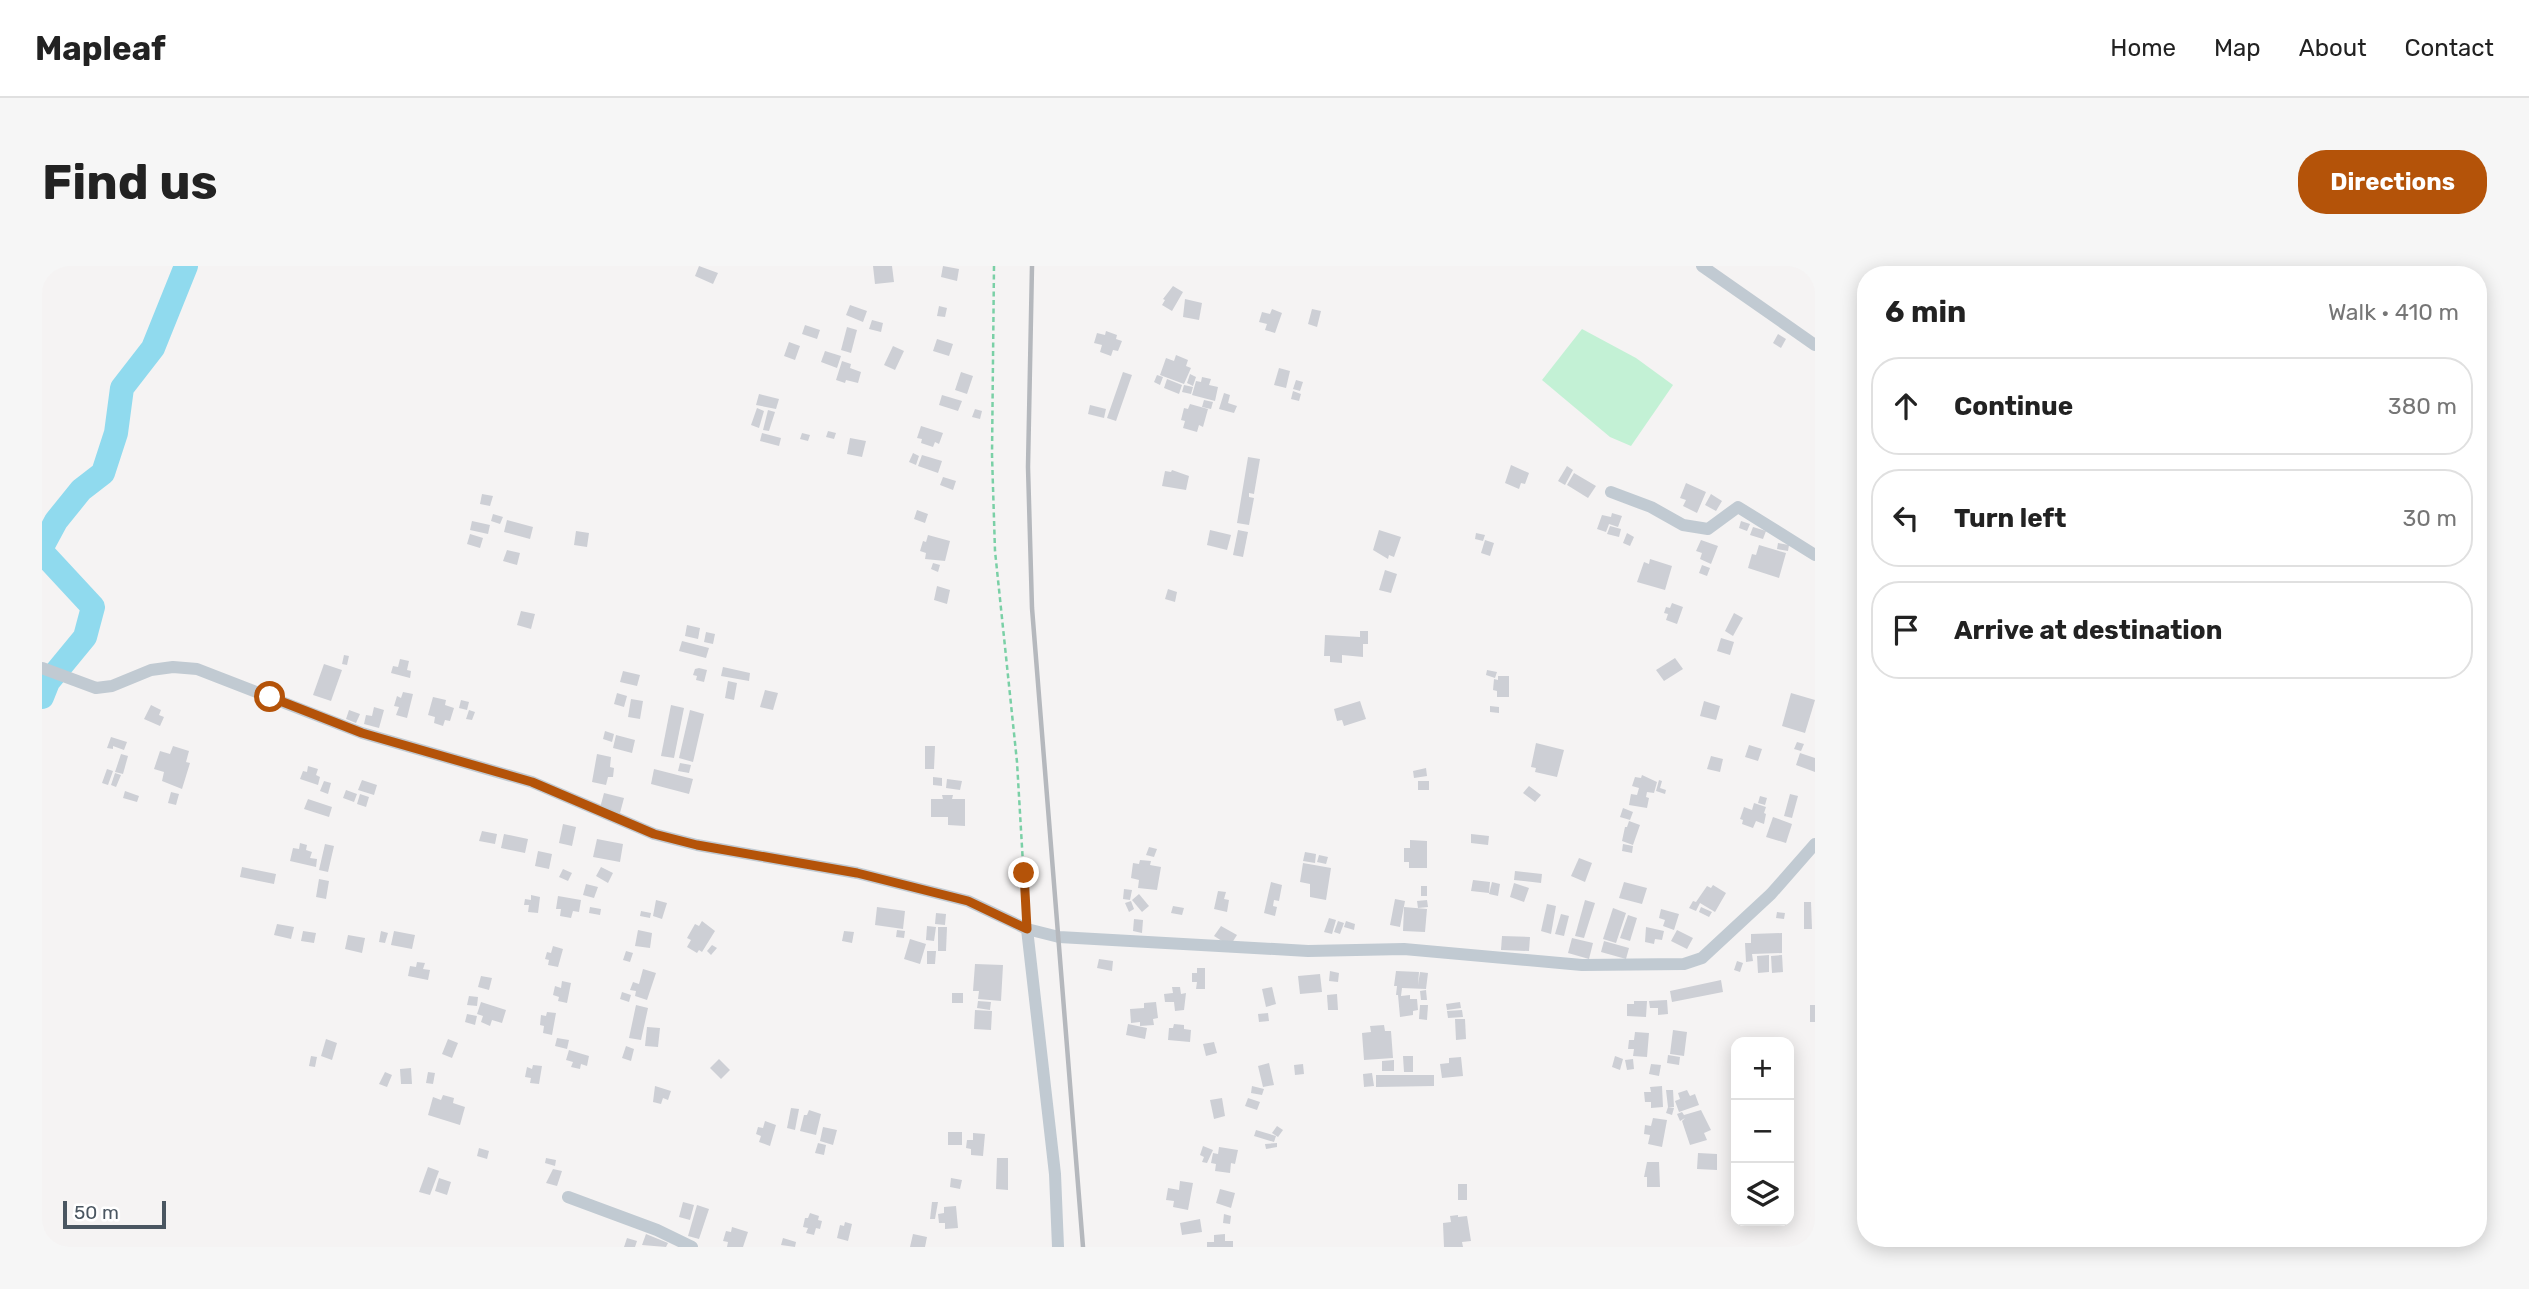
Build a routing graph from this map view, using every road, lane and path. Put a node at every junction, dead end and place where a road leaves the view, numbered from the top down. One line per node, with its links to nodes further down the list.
1 (994, 266): 8 (path)
2 (1702, 266): 3 (street)
3 (1815, 345)
4 (1611, 492): 5 (street)
5 (1815, 555)
6 (42, 668): 8 (street)
7 (1815, 844): 8 (street)
8 (1027, 929): 11 (street)
9 (568, 1197): 10 (street)
10 (692, 1247)
11 (1058, 1247)

